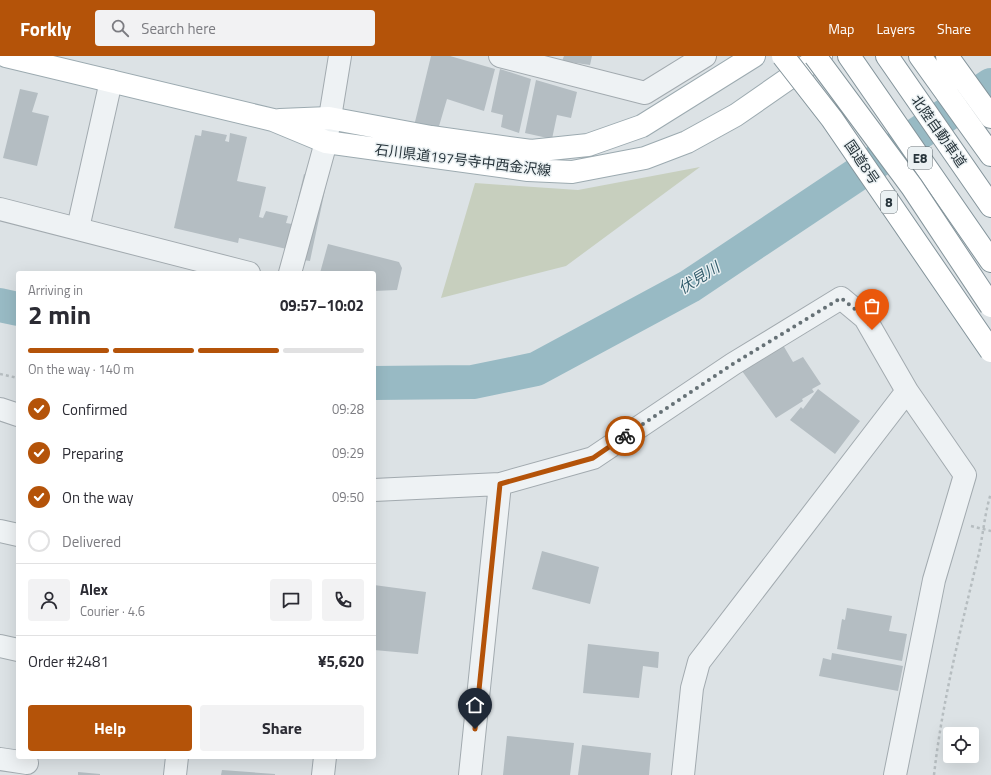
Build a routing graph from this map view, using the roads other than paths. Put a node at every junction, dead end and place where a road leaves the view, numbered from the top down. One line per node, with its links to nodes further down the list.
1 (6, 56): 13 (main road, 石川県道197号寺中西金沢線)
2 (340, 56): 15 (street)
3 (503, 56): 4 (street)
4 (705, 56)
5 (754, 56): 15 (main road, 石川県道197号寺中西金沢線)
6 (783, 56): 26 (main road, 国道8号 / 8, bridge)
7 (815, 56): 25 (main road, bridge)
8 (821, 56): 17 (main road, 石川県道197号寺中西金沢線)
9 (849, 56): 22 (main road, E8)
10 (887, 56): 19 (main road, 北陸自動車道 / E8)
11 (920, 56): 18 (main road)
12 (947, 56): 14 (main road)
13 (111, 81): 16 (main road, 石川県道197号寺中西金沢線); 21 (street)
14 (991, 117)
15 (329, 118): 16 (main road, 石川県道197号寺中西金沢線); 17 (street)
16 (273, 120): 17 (main road, 石川県道197号寺中西金沢線)
17 (326, 142): 24 (street)
18 (991, 155)
19 (991, 206)
20 (0, 208): 21 (street)
21 (78, 228): 23 (street)
22 (991, 261)
23 (241, 271)
24 (291, 271)
25 (991, 306)
26 (991, 351)
27 (907, 391): 30 (street); 43 (street); 44 (street)
28 (0, 409): 29 (street)
29 (16, 414)
30 (500, 484): 31 (street); 42 (street)
31 (376, 490)
32 (0, 531): 33 (street)
33 (16, 535)
34 (0, 646): 35 (street)
35 (16, 650)
36 (0, 759): 39 (street)
37 (177, 759): 40 (street)
38 (325, 759): 41 (street)
39 (27, 765)
40 (175, 775)
41 (323, 775)
42 (470, 775)
43 (683, 775)
44 (895, 775)

